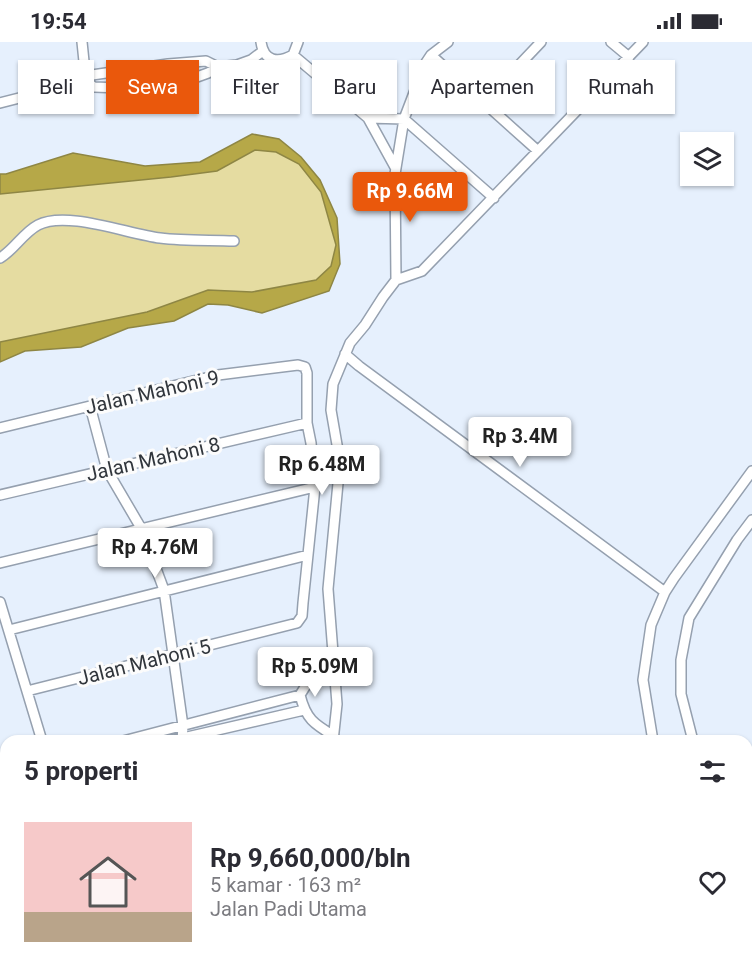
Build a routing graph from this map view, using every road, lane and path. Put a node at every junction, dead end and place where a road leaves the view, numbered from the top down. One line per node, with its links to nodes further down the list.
1 (82, 42): 11 (street)
2 (298, 42): 8 (street)
3 (448, 42): 9 (street)
4 (541, 42): 14 (street)
5 (612, 42): 10 (street)
6 (643, 42): 10 (street)
7 (262, 46): 8 (street); 12 (street)
8 (293, 55): 22 (street)
9 (431, 55): 13 (street); 23 (street)
10 (629, 57): 24 (street)
11 (84, 60)
12 (251, 60)
13 (437, 60)
14 (524, 60)
15 (211, 64): 17 (street)
16 (211, 71): 18 (street)
17 (94, 75)
18 (94, 87)
19 (18, 98): 20 (street)
20 (0, 103)
21 (497, 114): 24 (street)
22 (368, 118): 23 (street); 25 (street)
23 (404, 118): 25 (street); 26 (street)
24 (538, 152): 26 (street)
25 (396, 167): 29 (street)
26 (494, 198): 29 (street)
27 (234, 241): 28 (street)
28 (0, 258)
29 (396, 280): 30 (street)
30 (345, 354): 43 (street); 47 (street)
31 (90, 406): 32 (street, Jalan Mahoni 9); 33 (street, Jalan Mahoni 9); 34 (street)
32 (307, 423): 34 (street, Jalan Mahoni 8); 36 (street)
33 (0, 428)
34 (107, 470): 37 (street, Jalan Mahoni 8); 39 (street)
35 (752, 471): 43 (street)
36 (315, 487): 39 (street); 40 (street)
37 (0, 495)
38 (752, 520): 59 (street)
39 (141, 528): 41 (street); 42 (street)
40 (308, 555): 42 (street); 46 (street, Jalan Mahoni 5)
41 (0, 563)
42 (164, 590): 45 (street); 46 (street)
43 (665, 592): 58 (street)
44 (0, 602): 45 (street)
45 (9, 630): 48 (street)
46 (174, 655): 48 (street, Jalan Mahoni 5); 51 (street)
47 (334, 660): 49 (street); 57 (street)
48 (27, 691): 52 (street)
49 (300, 695): 50 (street); 51 (street)
50 (304, 710): 55 (street); 56 (street)
51 (183, 726): 53 (street); 54 (street)
52 (40, 735)
53 (147, 735)
54 (182, 735)
55 (199, 735)
56 (329, 735)
57 (334, 735)
58 (652, 735)
59 (691, 735)

